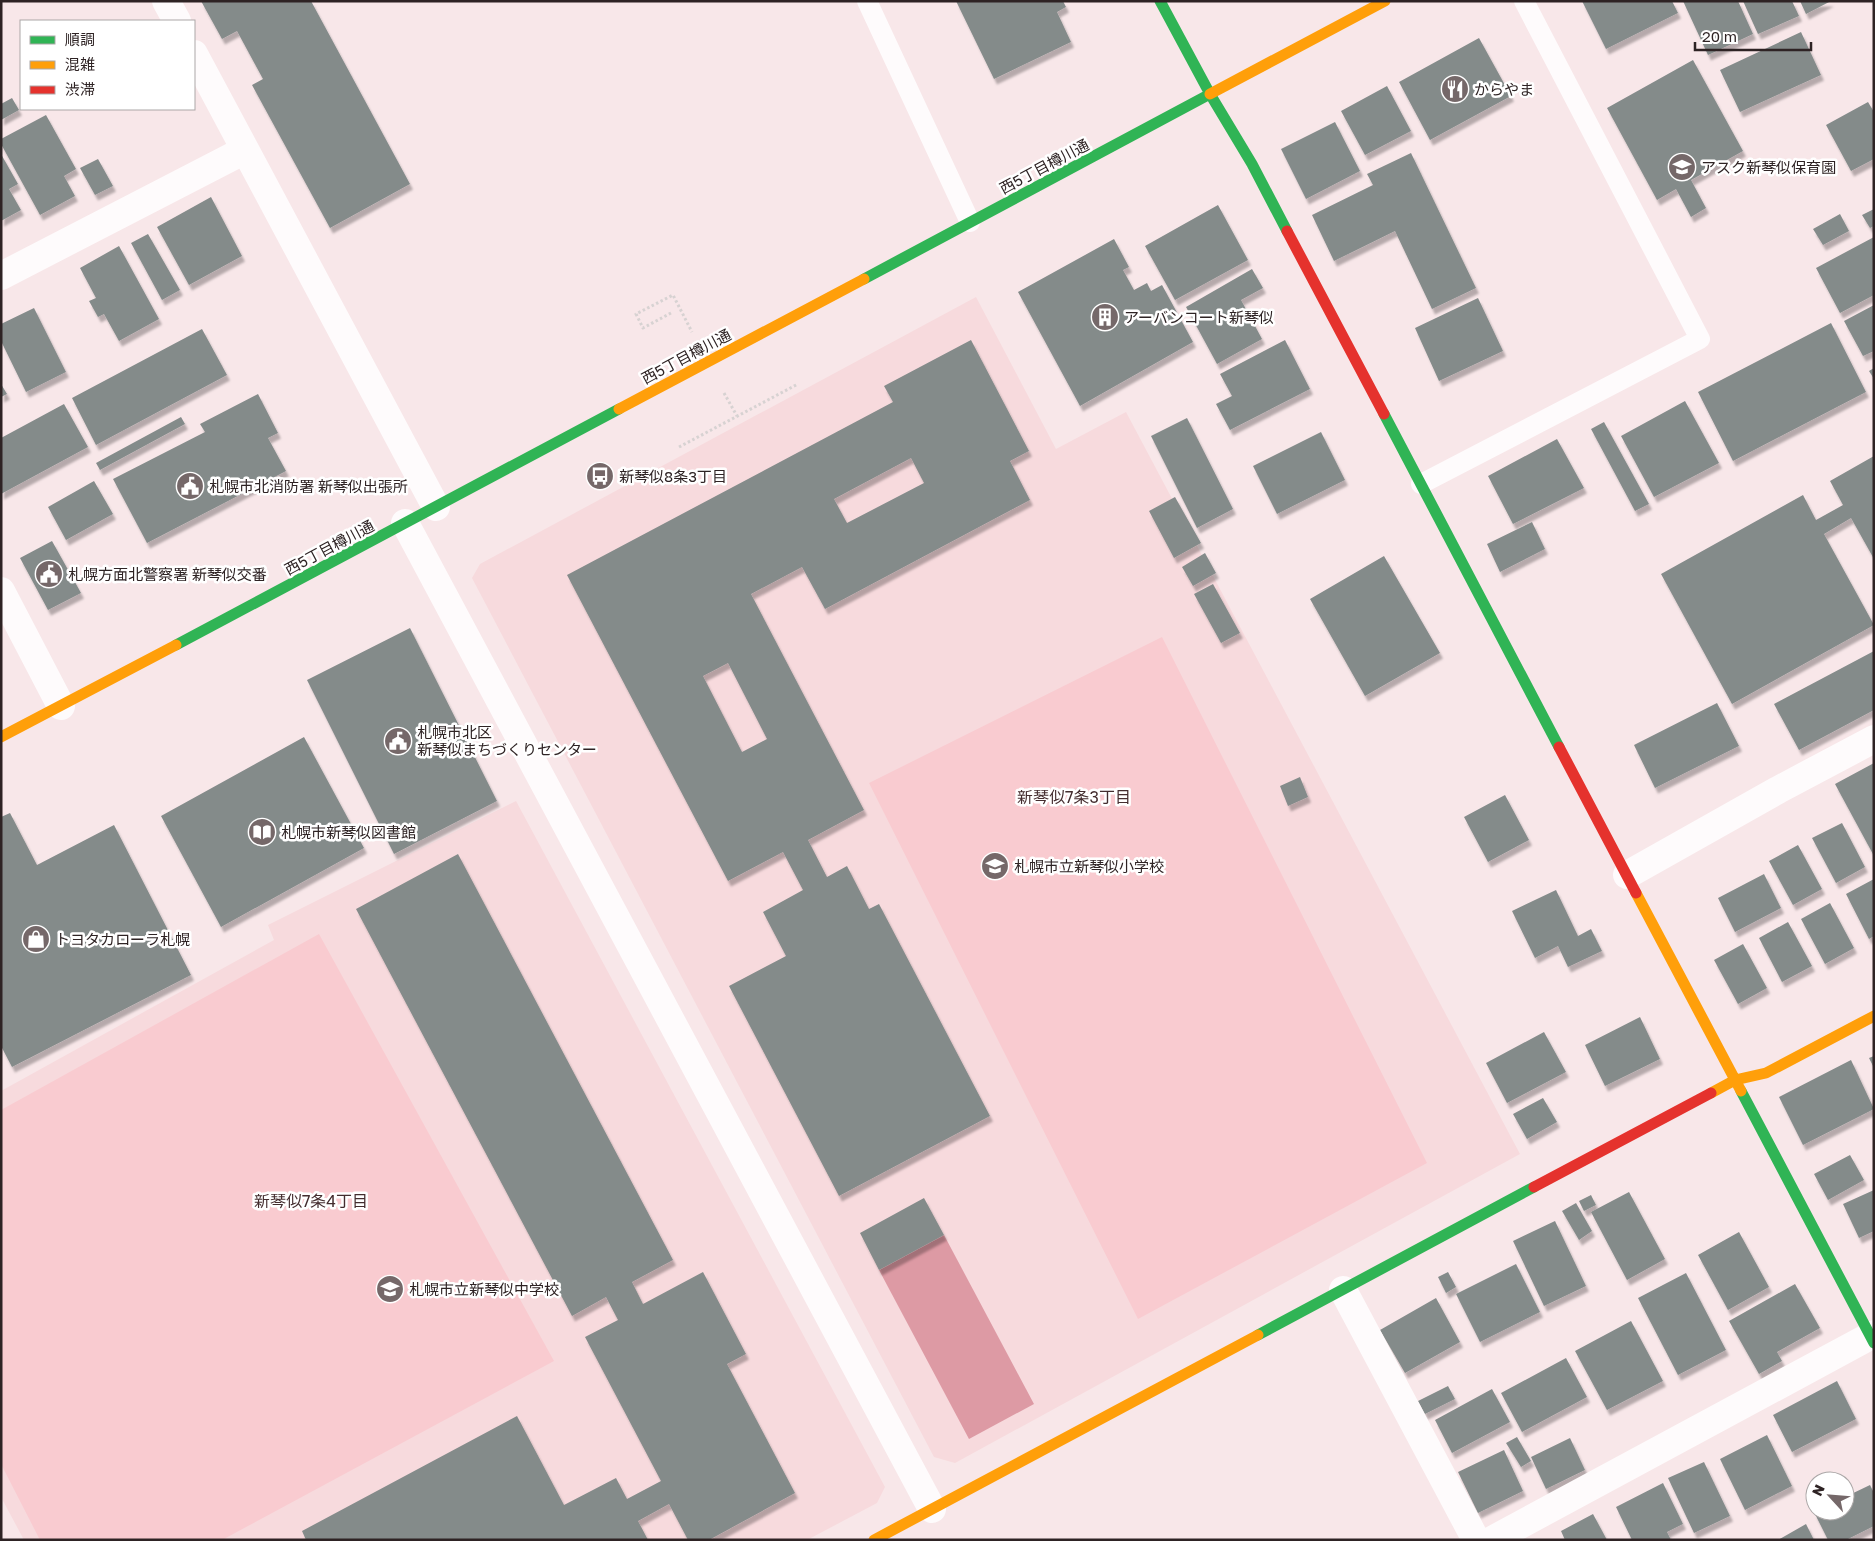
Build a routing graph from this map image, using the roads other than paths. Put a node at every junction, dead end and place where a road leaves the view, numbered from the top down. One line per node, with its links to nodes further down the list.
1 (166, 1): 6 (street)
2 (867, 1): 10 (lane)
3 (1160, 1): 8 (street)
4 (1385, 1): 8 (street, 西5丁目樽川通)
5 (1524, 1): 12 (lane)
6 (176, 20)
7 (195, 56): 9 (street)
8 (1210, 94): 10 (street, 西5丁目樽川通); 12 (street)
9 (245, 150): 11 (street); 13 (street)
10 (970, 222): 13 (street, 西5丁目樽川通)
11 (1, 276)
12 (1421, 484): 19 (street)
13 (436, 507): 14 (street, 西5丁目樽川通)
14 (405, 523): 16 (street, 西5丁目樽川通); 24 (street)
15 (1, 591): 16 (street)
16 (61, 706): 17 (street, 西5丁目樽川通)
17 (1, 737)
18 (1874, 739): 19 (street)
19 (1627, 875): 21 (street)
20 (1874, 1016): 21 (street)
21 (1735, 1080): 22 (street); 23 (street)
22 (1343, 1290): 24 (street); 26 (street)
23 (1873, 1338): 27 (street)
24 (932, 1509): 25 (street)
25 (874, 1540)
26 (1476, 1540)
27 (1492, 1540)

